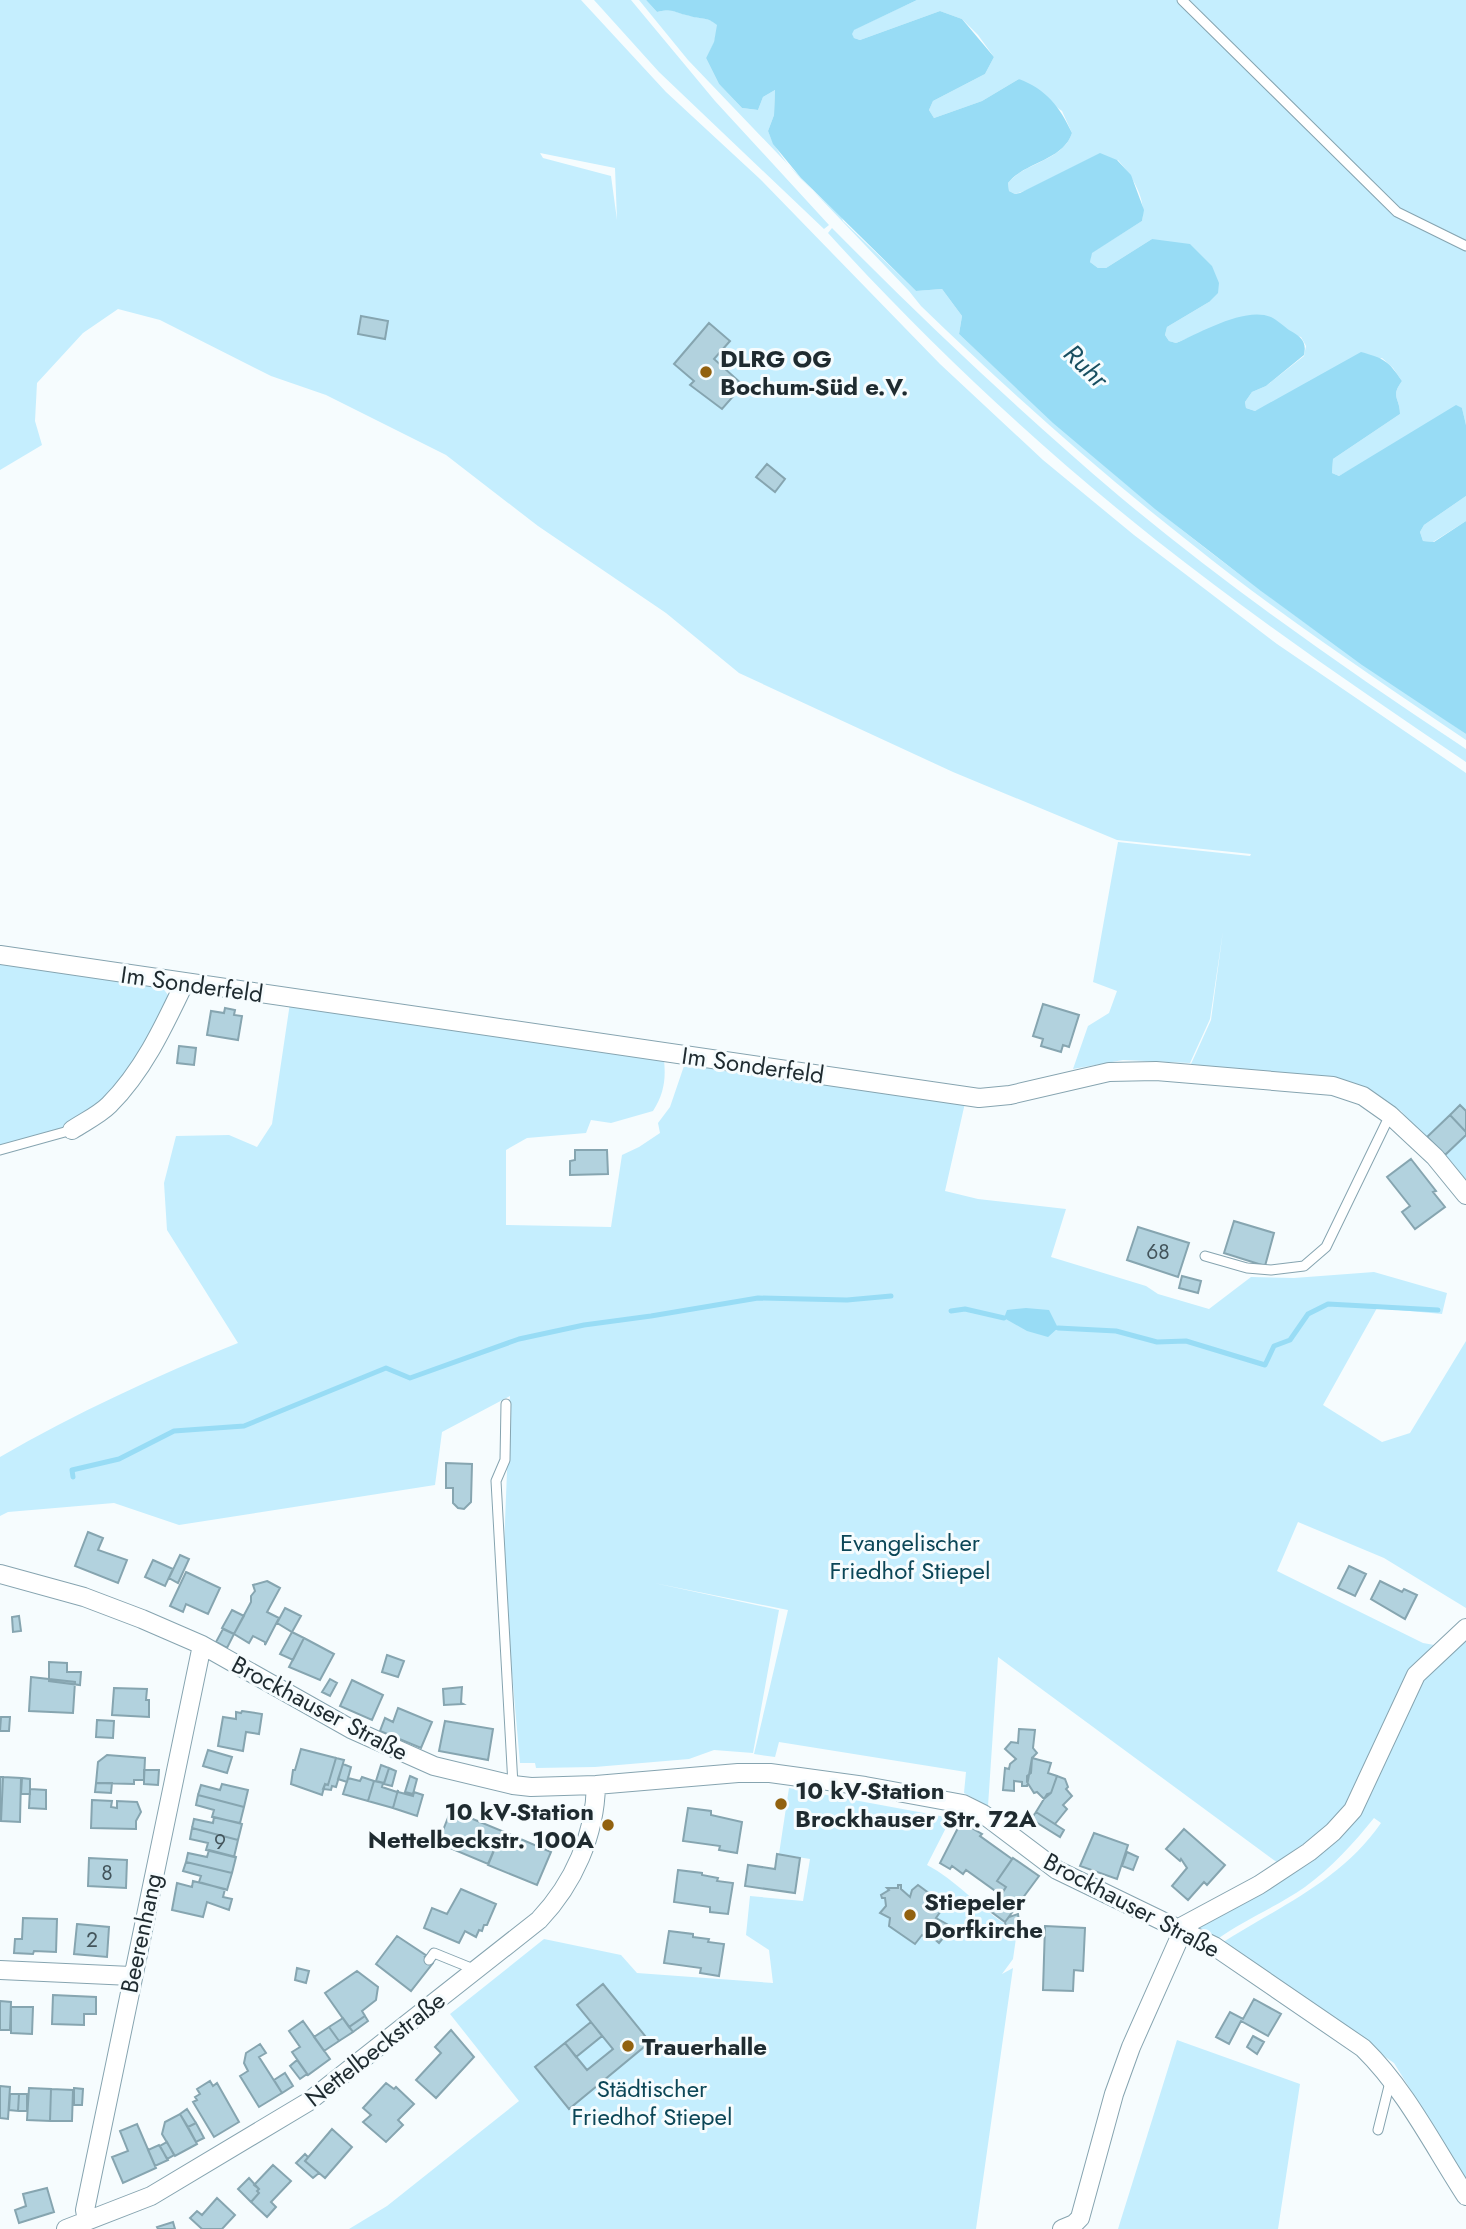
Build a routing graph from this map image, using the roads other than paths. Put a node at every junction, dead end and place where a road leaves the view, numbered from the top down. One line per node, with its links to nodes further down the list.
1 (1182, 0): 2 (lane)
2 (1466, 246)
3 (0, 955): 4 (street, Im Sonderfeld)
4 (184, 984): 5 (street, Im Sonderfeld); 6 (street)
5 (1390, 1115): 8 (street, Im Sonderfeld); 9 (lane)
6 (72, 1130): 7 (lane)
7 (0, 1150)
8 (1466, 1195)
9 (1205, 1256)
10 (506, 1404): 15 (lane)
11 (0, 1574): 13 (street, Brockhauser Straße)
12 (1466, 1628): 16 (street)
13 (202, 1645): 15 (street, Brockhauser Straße); 20 (street, Beerenhang)
14 (596, 1784): 15 (street, Brockhauser Straße); 16 (street, Brockhauser Straße); 19 (street, Nettelbeckstraße)
15 (513, 1785)
16 (1181, 1929): 21 (street, Brockhauser Straße); 26 (street)
17 (429, 1960): 19 (lane)
18 (0, 1970): 20 (street)
19 (476, 1970): 24 (street, Nettelbeckstraße)
20 (131, 1976): 24 (street, Beerenhang)
21 (1391, 2080): 22 (lane); 23 (street, Brockhauser Straße)
22 (1378, 2130)
23 (1466, 2196)
24 (87, 2221): 25 (street, Nettelbeckstraße)
25 (66, 2229)
26 (1062, 2229)

